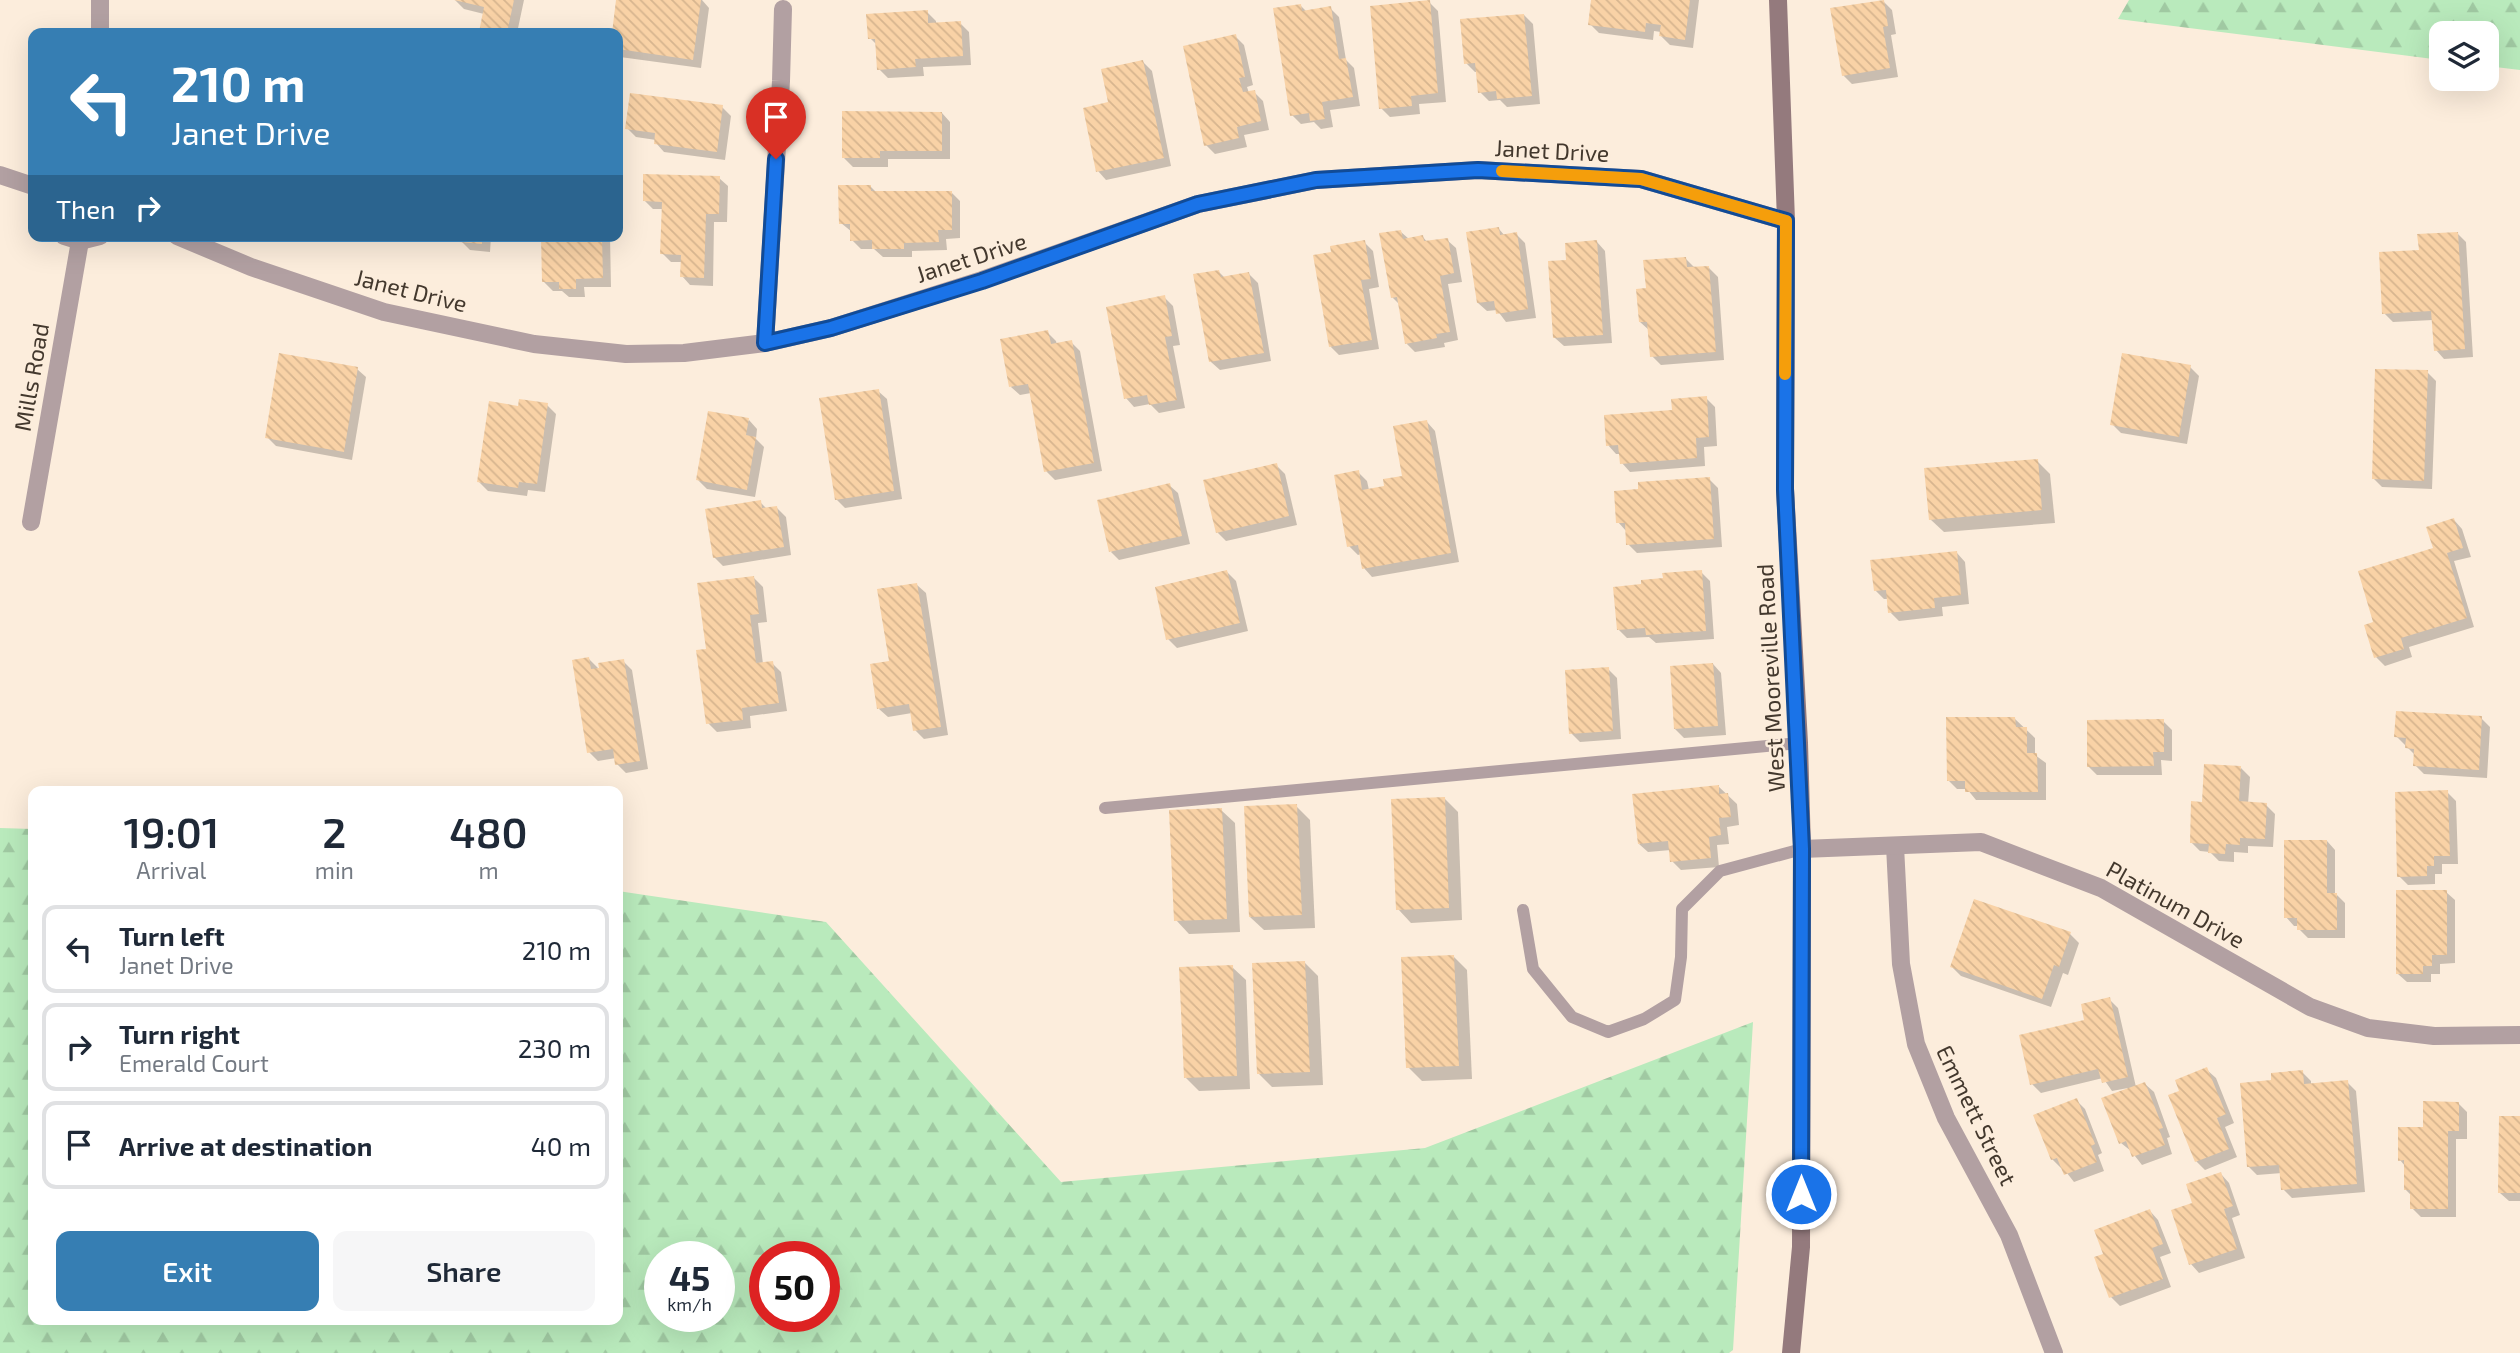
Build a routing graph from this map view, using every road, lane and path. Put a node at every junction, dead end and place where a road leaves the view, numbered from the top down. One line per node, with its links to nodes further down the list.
1 (100, 0): 4 (street)
2 (1778, 0): 7 (main road, West Mooreville Road)
3 (783, 9): 10 (street)
4 (100, 28)
5 (0, 175): 6 (street)
6 (28, 184)
7 (1786, 221): 10 (street, Janet Drive); 12 (main road, West Mooreville Road)
8 (72, 242): 11 (street, Mills Road)
9 (191, 242): 10 (street, Janet Drive)
10 (765, 343)
11 (31, 523)
12 (1799, 743): 13 (lane); 15 (main road, West Mooreville Road)
13 (1105, 808)
14 (1895, 846): 15 (street, Platinum Drive); 17 (street, Platinum Drive); 19 (street, Emmett Street)
15 (1802, 849): 16 (lane); 18 (main road, West Mooreville Road)
16 (1523, 910)
17 (2520, 1035)
18 (1791, 1353)
19 (2054, 1353)

